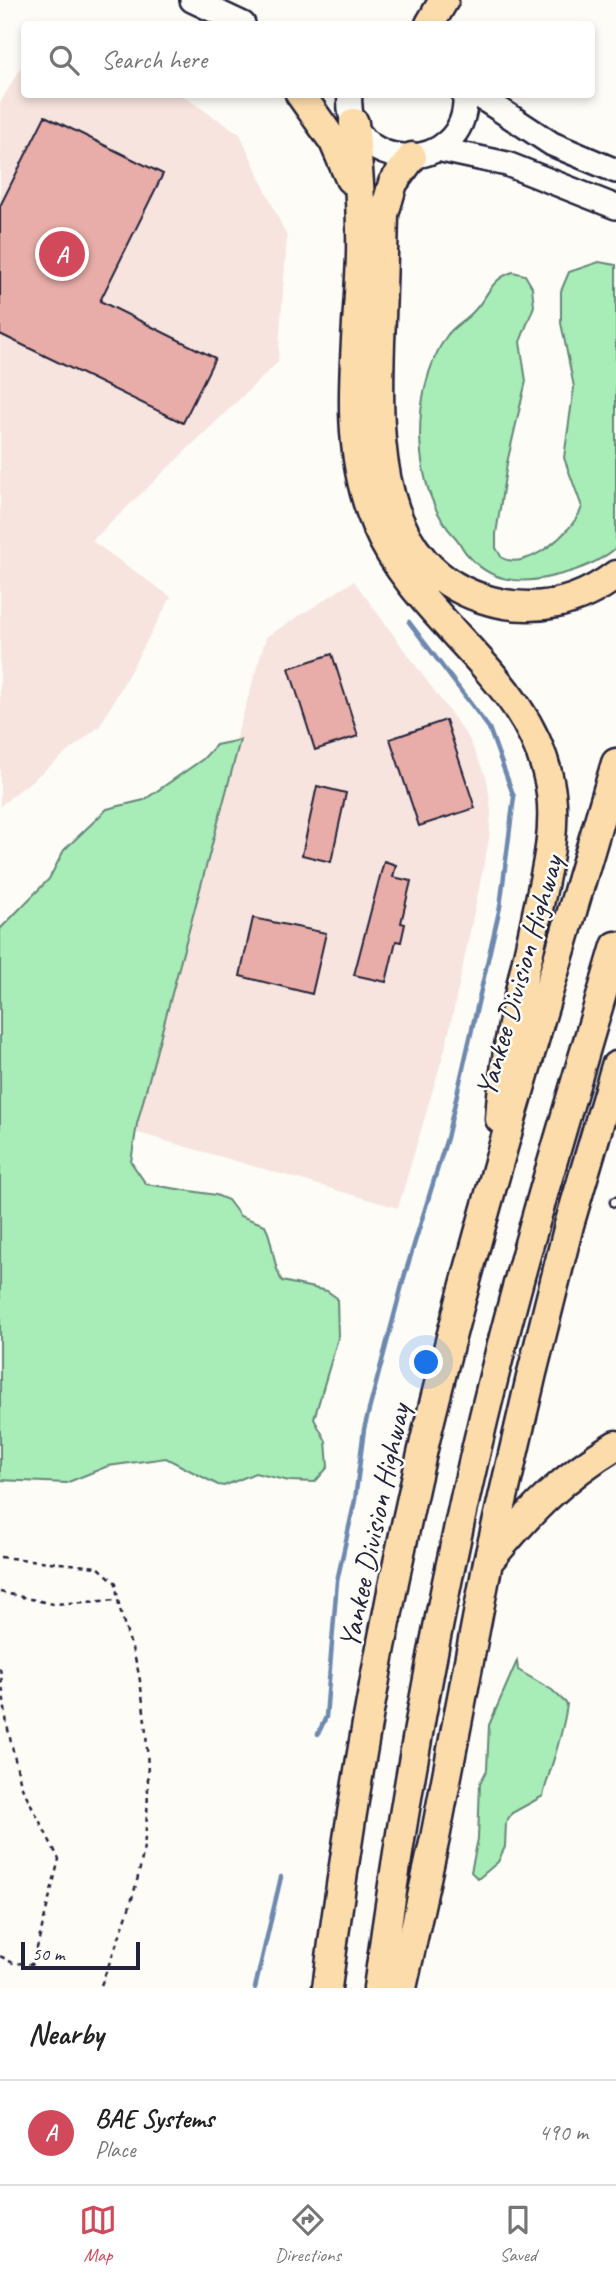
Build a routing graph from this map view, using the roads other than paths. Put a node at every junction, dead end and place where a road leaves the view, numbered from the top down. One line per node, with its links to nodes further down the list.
1 (192, 0): 3 (main road)
2 (444, 0): 4 (highway)
3 (237, 21)
4 (432, 21)
5 (303, 98): 13 (highway)
6 (351, 98): 9 (main road)
7 (464, 98): 10 (main road)
8 (482, 98): 11 (main road)
9 (354, 123): 10 (main road); 13 (highway)
10 (425, 153): 12 (main road); 14 (highway)
11 (616, 171)
12 (616, 207)
13 (361, 220): 18 (highway)
14 (616, 575)
15 (616, 763): 18 (highway, Yankee Division Highway)
16 (616, 946): 22 (highway)
17 (616, 1066): 20 (highway)
18 (498, 1164): 21 (highway, Yankee Division Highway)
19 (616, 1446): 20 (highway)
20 (488, 1562): 23 (highway)
21 (327, 1988)
22 (378, 1988)
23 (402, 1988)

